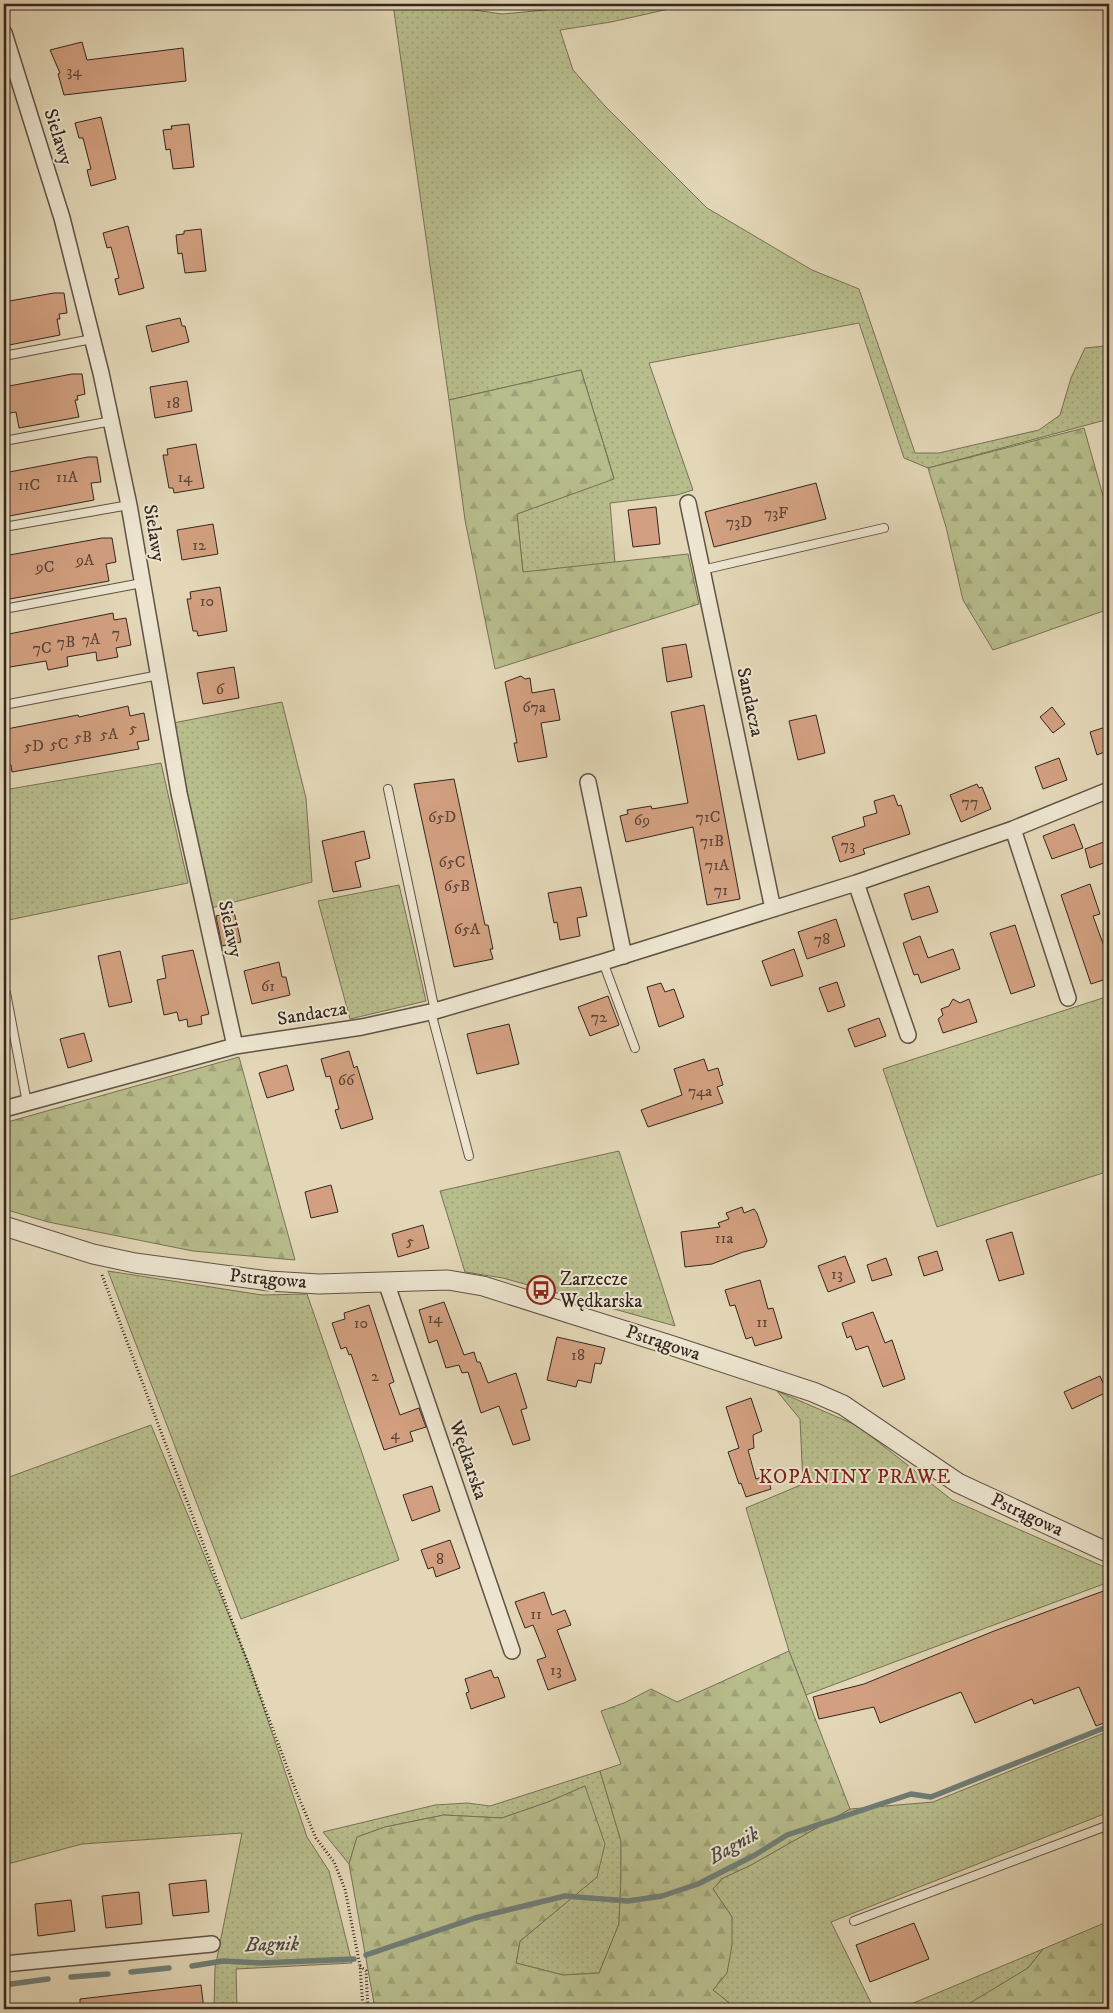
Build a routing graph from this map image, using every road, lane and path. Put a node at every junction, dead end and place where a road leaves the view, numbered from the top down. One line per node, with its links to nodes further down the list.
1 (4, 33): 2 (street, Sielawy)
2 (92, 339): 3 (lane); 4 (street, Sielawy)
3 (4, 356)
4 (112, 421): 5 (lane); 7 (street, Sielawy)
5 (4, 441)
6 (688, 503): 10 (street, Sandacza)
7 (129, 505): 8 (lane); 11 (street, Sielawy)
8 (4, 527)
9 (884, 528): 10 (lane)
10 (702, 570): 20 (street, Sandacza)
11 (142, 583): 12 (lane); 13 (street, Sielawy)
12 (4, 609)
13 (159, 676): 14 (lane); 27 (street, Sielawy)
14 (4, 705)
15 (588, 782): 21 (street)
16 (388, 789): 25 (lane)
17 (1106, 791): 18 (street, Sandacza)
18 (1013, 829): 19 (street, Sandacza); 24 (street)
19 (856, 883): 20 (street, Sandacza); 26 (street)
20 (773, 909): 21 (street, Sandacza)
21 (624, 956): 22 (street, Sandacza)
22 (603, 962): 25 (street, Sandacza); 28 (lane)
23 (6, 993): 29 (lane)
24 (1068, 998)
25 (433, 1012): 27 (street, Sandacza); 31 (lane)
26 (908, 1035)
27 (235, 1046): 29 (street, Sandacza)
28 (635, 1048)
29 (27, 1103): 30 (street, Sandacza)
30 (4, 1109)
31 (469, 1156)
32 (4, 1226): 33 (street, Pstrągowa)
33 (93, 1254): 34 (street, Pstrągowa); 41 (path)
34 (386, 1282): 35 (street, Pstrągowa); 36 (street, Wędkarska)
35 (1109, 1553)
36 (512, 1651)
37 (1109, 1825): 38 (lane)
38 (854, 1922)
39 (212, 1944): 40 (street)
40 (4, 1964)
41 (360, 1966): 42 (path); 43 (path)
42 (363, 2009)
43 (368, 2009)

